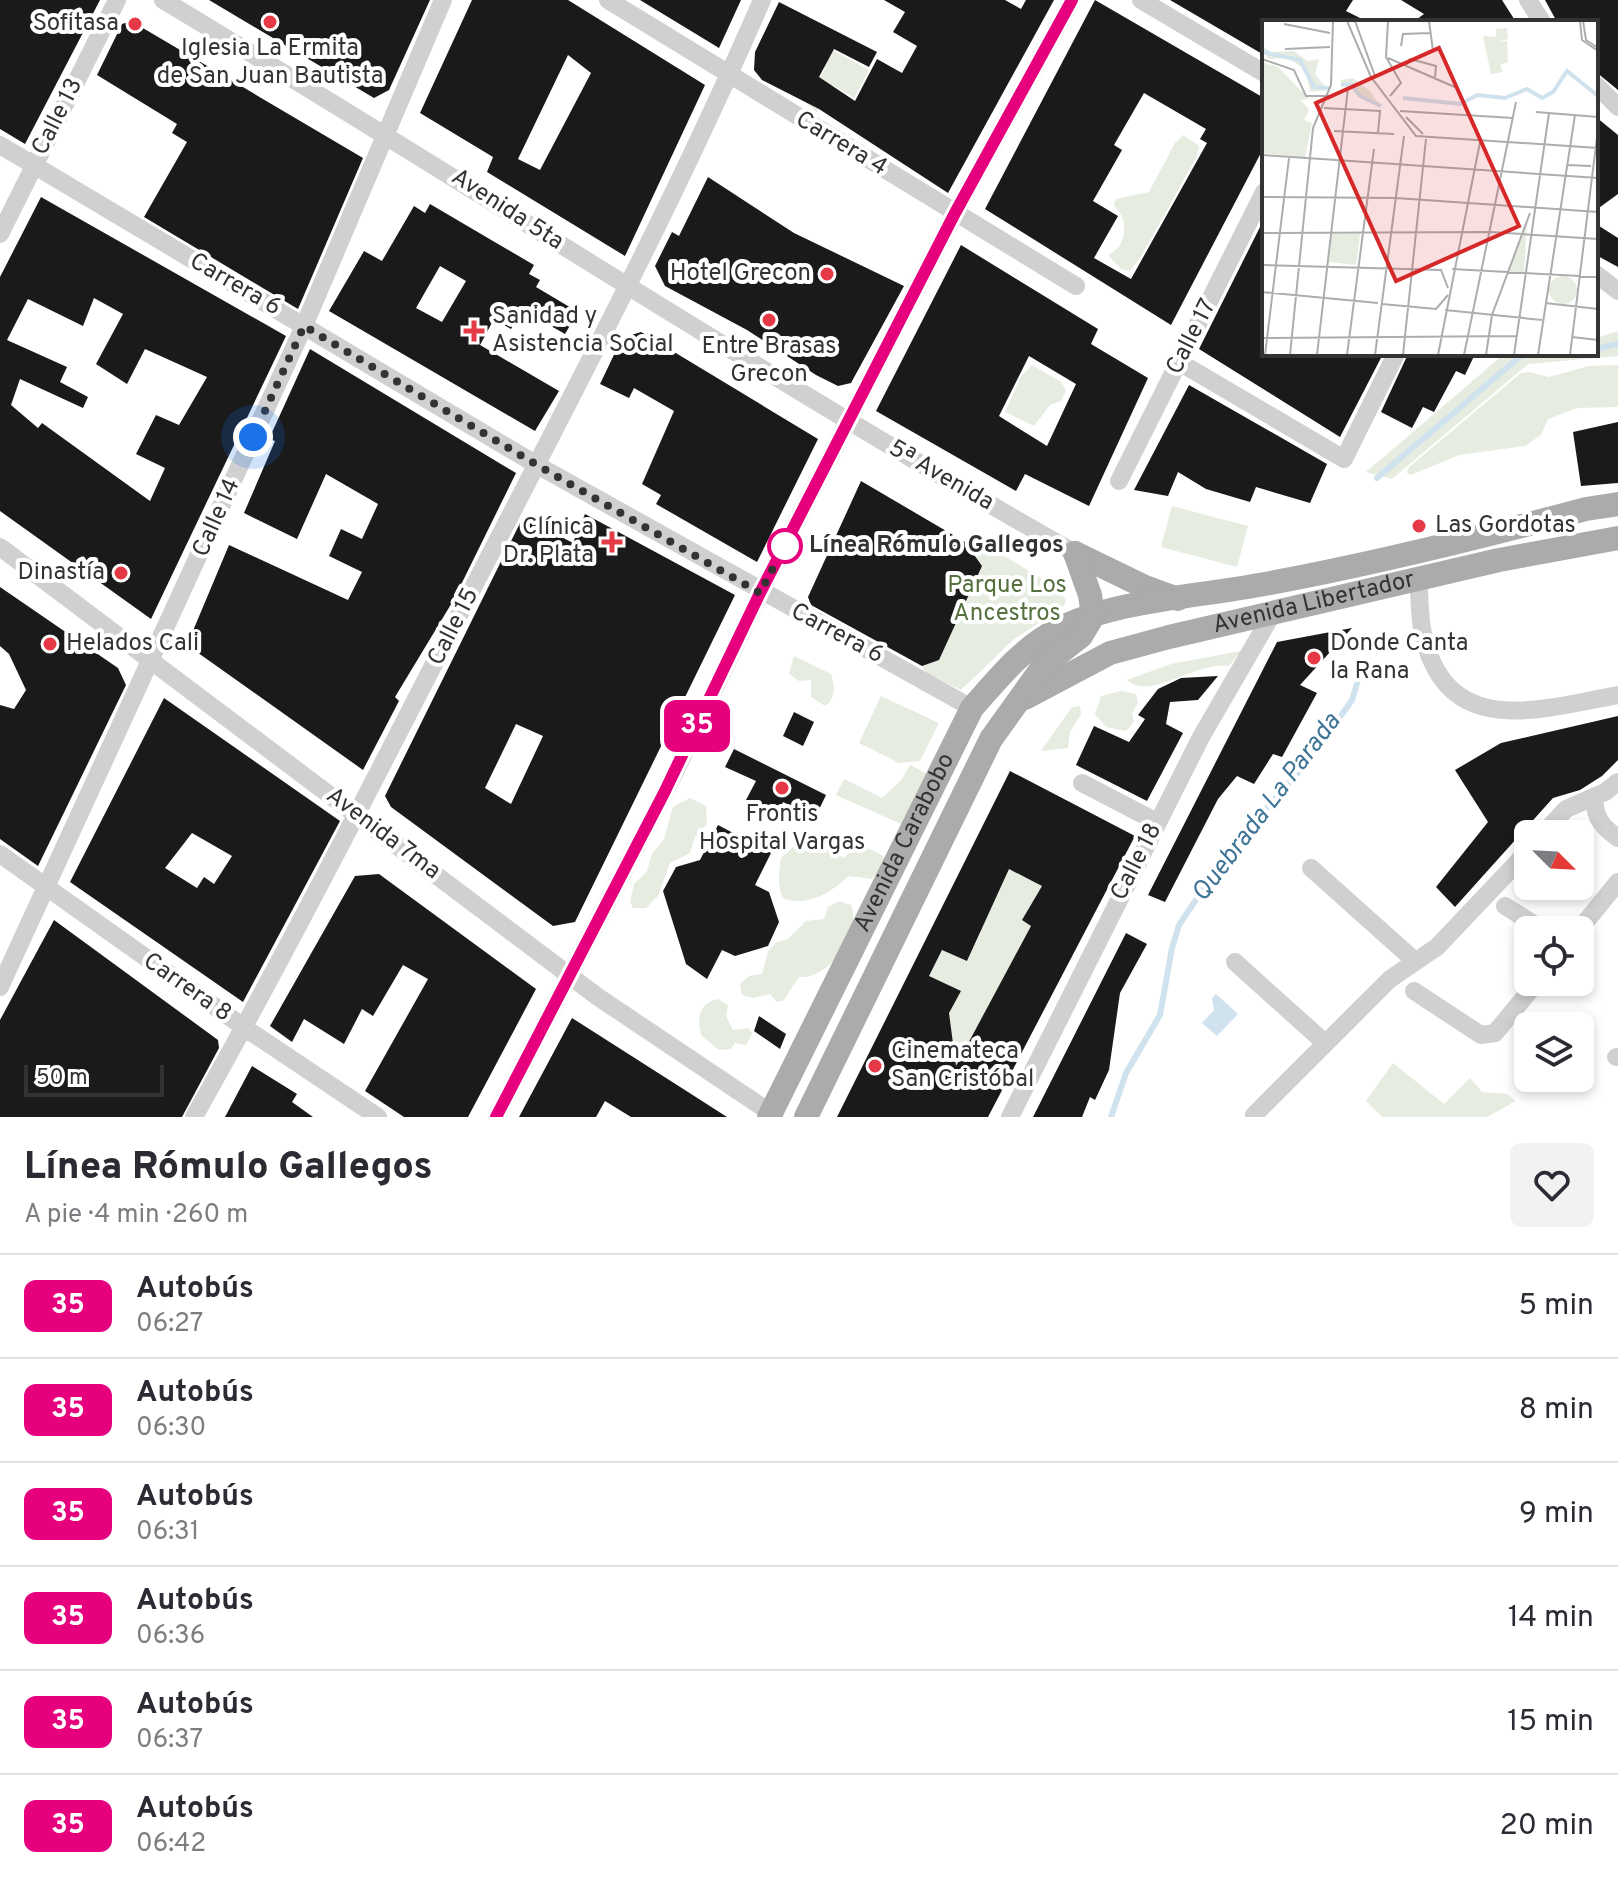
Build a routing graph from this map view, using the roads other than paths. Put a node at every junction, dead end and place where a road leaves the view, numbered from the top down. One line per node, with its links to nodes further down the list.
1 (117, 0): 16 (street, Calle 13)
2 (163, 0): 14 (street, Avenida 5ta)
3 (443, 0): 14 (street, Calle 14)
4 (608, 0): 11 (street, Carrera 4)
5 (762, 0): 11 (street, Calle 15)
6 (1072, 0): 18 (street)
7 (1141, 0): 10 (street)
8 (1528, 0): 9 (street)
9 (1541, 20)
10 (1262, 72)
11 (729, 76): 18 (street, Carrera 4); 22 (street, Calle 15)
12 (1598, 87): 13 (street)
13 (1618, 107)
14 (385, 133): 22 (street, Avenida 5ta); 24 (street, Calle 14)
15 (0, 145): 16 (street, Carrera 6)
16 (34, 165): 19 (street, Calle 13); 24 (street, Carrera 6)
17 (1262, 196): 26 (street, Calle 17)
18 (955, 213): 21 (street, Carrera 4); 27 (street)
19 (0, 234)
20 (1598, 276): 23 (street)
21 (1076, 286)
22 (626, 287): 27 (street, Avenida 5ta); 28 (street, Calle 15)
23 (1618, 291)
24 (304, 326): 28 (street, Carrera 6); 39 (street, Calle 14)
25 (1395, 356): 26 (street)
26 (1179, 362): 29 (street, Calle 17)
27 (849, 423): 33 (street, 5ª Avenida); 35 (street)
28 (537, 465): 35 (street, Carrera 6); 46 (street, Calle 15)
29 (1119, 481)
30 (1618, 504): 36 (main road, Avenida Libertador)
31 (1618, 538): 34 (main road, Avenida Libertador)
32 (0, 547): 39 (street, Avenida 7ma)
33 (1075, 553): 36 (main road); 38 (main road)
34 (1418, 578): 37 (main road, Avenida Libertador); 40 (street)
35 (760, 593): 42 (street, Carrera 6); 60 (street)
36 (1180, 599): 38 (main road, Avenida Libertador)
37 (1274, 611): 41 (main road, Avenida Libertador); 48 (street, Calle 18)
38 (1093, 616): 41 (main road, Avenida Carabobo); 42 (main road, Avenida Carabobo)
39 (152, 659): 46 (street, Avenida 7ma); 54 (street, Calle 14)
40 (1618, 695)
41 (1019, 701): 66 (main road, Avenida Carabobo)
42 (972, 708): 67 (main road, Avenida Carabobo)
43 (1618, 782): 45 (street)
44 (1082, 783): 48 (street)
45 (1595, 796): 47 (street); 49 (street)
46 (357, 814): 60 (street, Avenida 7ma); 64 (street, Calle 15)
47 (1556, 820)
48 (1157, 822): 72 (street, Calle 18)
49 (1618, 838)
50 (0, 854): 54 (street, Carrera 8)
51 (1514, 866): 58 (street)
52 (1311, 868): 58 (street)
53 (1618, 882): 57 (street)
54 (47, 890): 61 (street, Calle 14); 64 (street, Carrera 8)
55 (1505, 906): 56 (street)
56 (1521, 916)
57 (1590, 916)
58 (1415, 961): 65 (street)
59 (1235, 962): 65 (street)
60 (568, 975): 67 (street, Avenida 7ma); 71 (street)
61 (0, 987)
62 (1414, 991): 63 (street)
63 (1525, 996)
64 (245, 1028): 69 (street, Calle 15); 70 (street, Carrera 8)
65 (1325, 1043): 68 (street)
66 (808, 1112): 67 (main road)
67 (770, 1115)
68 (1254, 1115)
69 (194, 1117)
70 (378, 1117)
71 (496, 1117)
72 (1010, 1117)

